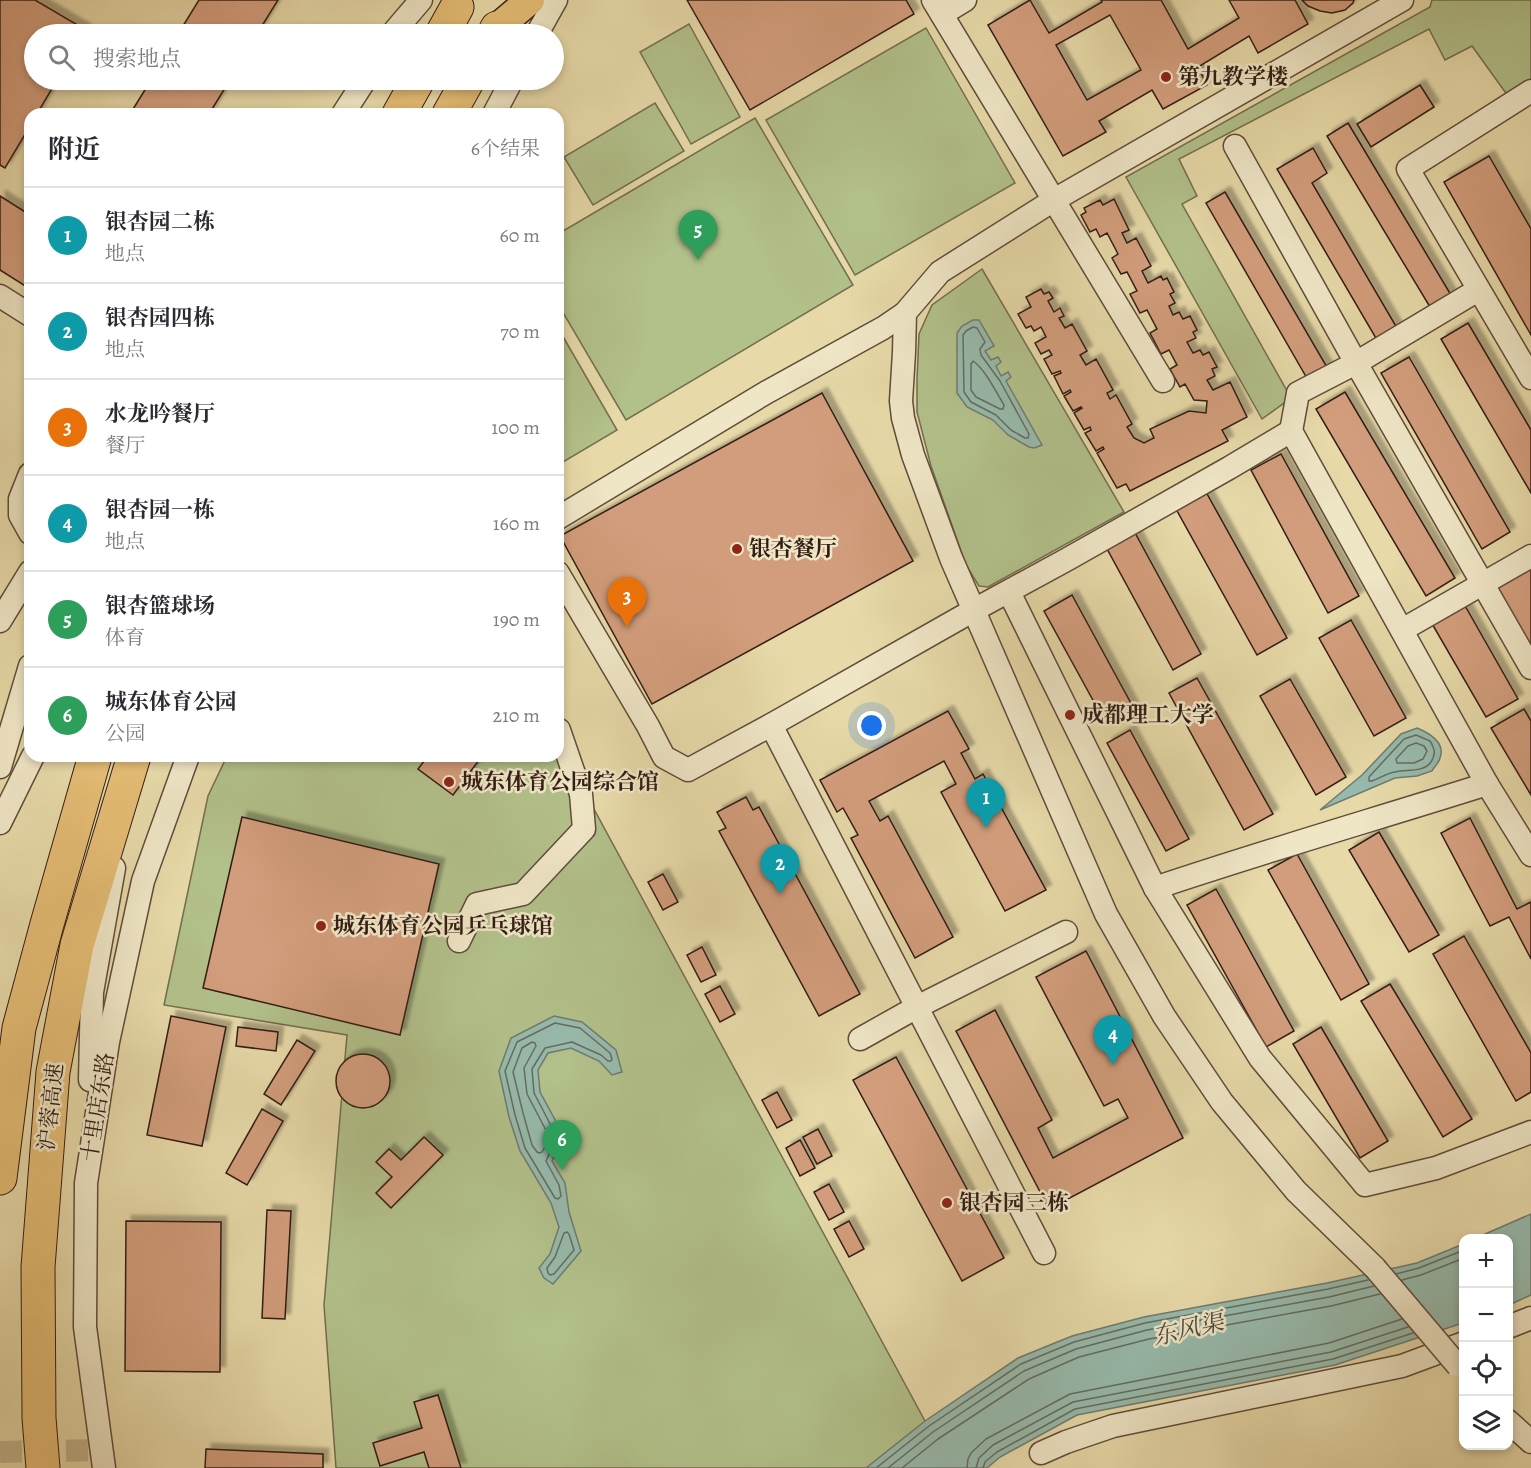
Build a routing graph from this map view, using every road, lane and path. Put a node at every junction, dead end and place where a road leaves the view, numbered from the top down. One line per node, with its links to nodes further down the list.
1 (421, 0): 8 (street)
2 (514, 0): 9 (main road)
3 (530, 0): 10 (main road)
4 (556, 0): 11 (street)
5 (965, 0): 7 (street)
6 (1402, 0): 22 (street)
7 (938, 7): 22 (street)
8 (401, 24)
9 (500, 24)
10 (504, 24)
11 (543, 24)
12 (359, 90): 17 (street)
13 (412, 90): 18 (highway)
14 (462, 90): 19 (highway)
15 (507, 90): 20 (street)
16 (1531, 91): 23 (street)
17 (347, 108)
18 (402, 108)
19 (452, 108)
20 (497, 108)
21 (1235, 146): 27 (street)
22 (1054, 200): 26 (street); 29 (street)
23 (1478, 290): 27 (street); 28 (street)
24 (0, 296): 25 (street)
25 (24, 311)
26 (905, 313): 32 (street); 39 (street)
27 (1356, 363): 30 (street); 37 (street)
28 (1531, 378)
29 (1163, 381)
30 (1291, 430): 38 (street); 41 (street)
31 (24, 489): 33 (street)
32 (564, 514)
33 (24, 522)
34 (1531, 556): 37 (street)
35 (24, 582): 40 (street)
36 (564, 583): 44 (street)
37 (1483, 584): 41 (street); 42 (street)
38 (1009, 592): 39 (street); 55 (street)
39 (974, 610): 44 (street); 67 (street, bridge)
40 (0, 621)
41 (1402, 630): 52 (street)
42 (1531, 668)
43 (24, 686): 51 (street)
44 (771, 725): 58 (street)
45 (564, 745): 57 (street)
46 (30, 762): 53 (street)
47 (93, 762): 61 (highway, 沪蓉高速)
48 (132, 762): 71 (highway, 沪蓉高速)
49 (138, 762): 62 (street)
50 (186, 762): 62 (street, 十里店东路)
51 (0, 767)
52 (1487, 784): 54 (street); 55 (street)
53 (0, 823)
54 (1531, 855)
55 (1155, 888): 60 (street)
56 (1066, 932): 58 (street)
57 (459, 941)
58 (916, 1007): 59 (street); 63 (street)
59 (860, 1039)
60 (1531, 1132)
61 (0, 1178)
62 (86, 1183): 72 (street, 十里店东路)
63 (1044, 1253)
64 (1531, 1318): 65 (street)
65 (1513, 1325)
66 (1459, 1345): 70 (street)
67 (1459, 1367)
68 (1513, 1424): 69 (street)
69 (1531, 1442)
70 (1041, 1453)
71 (43, 1468)
72 (104, 1468)

